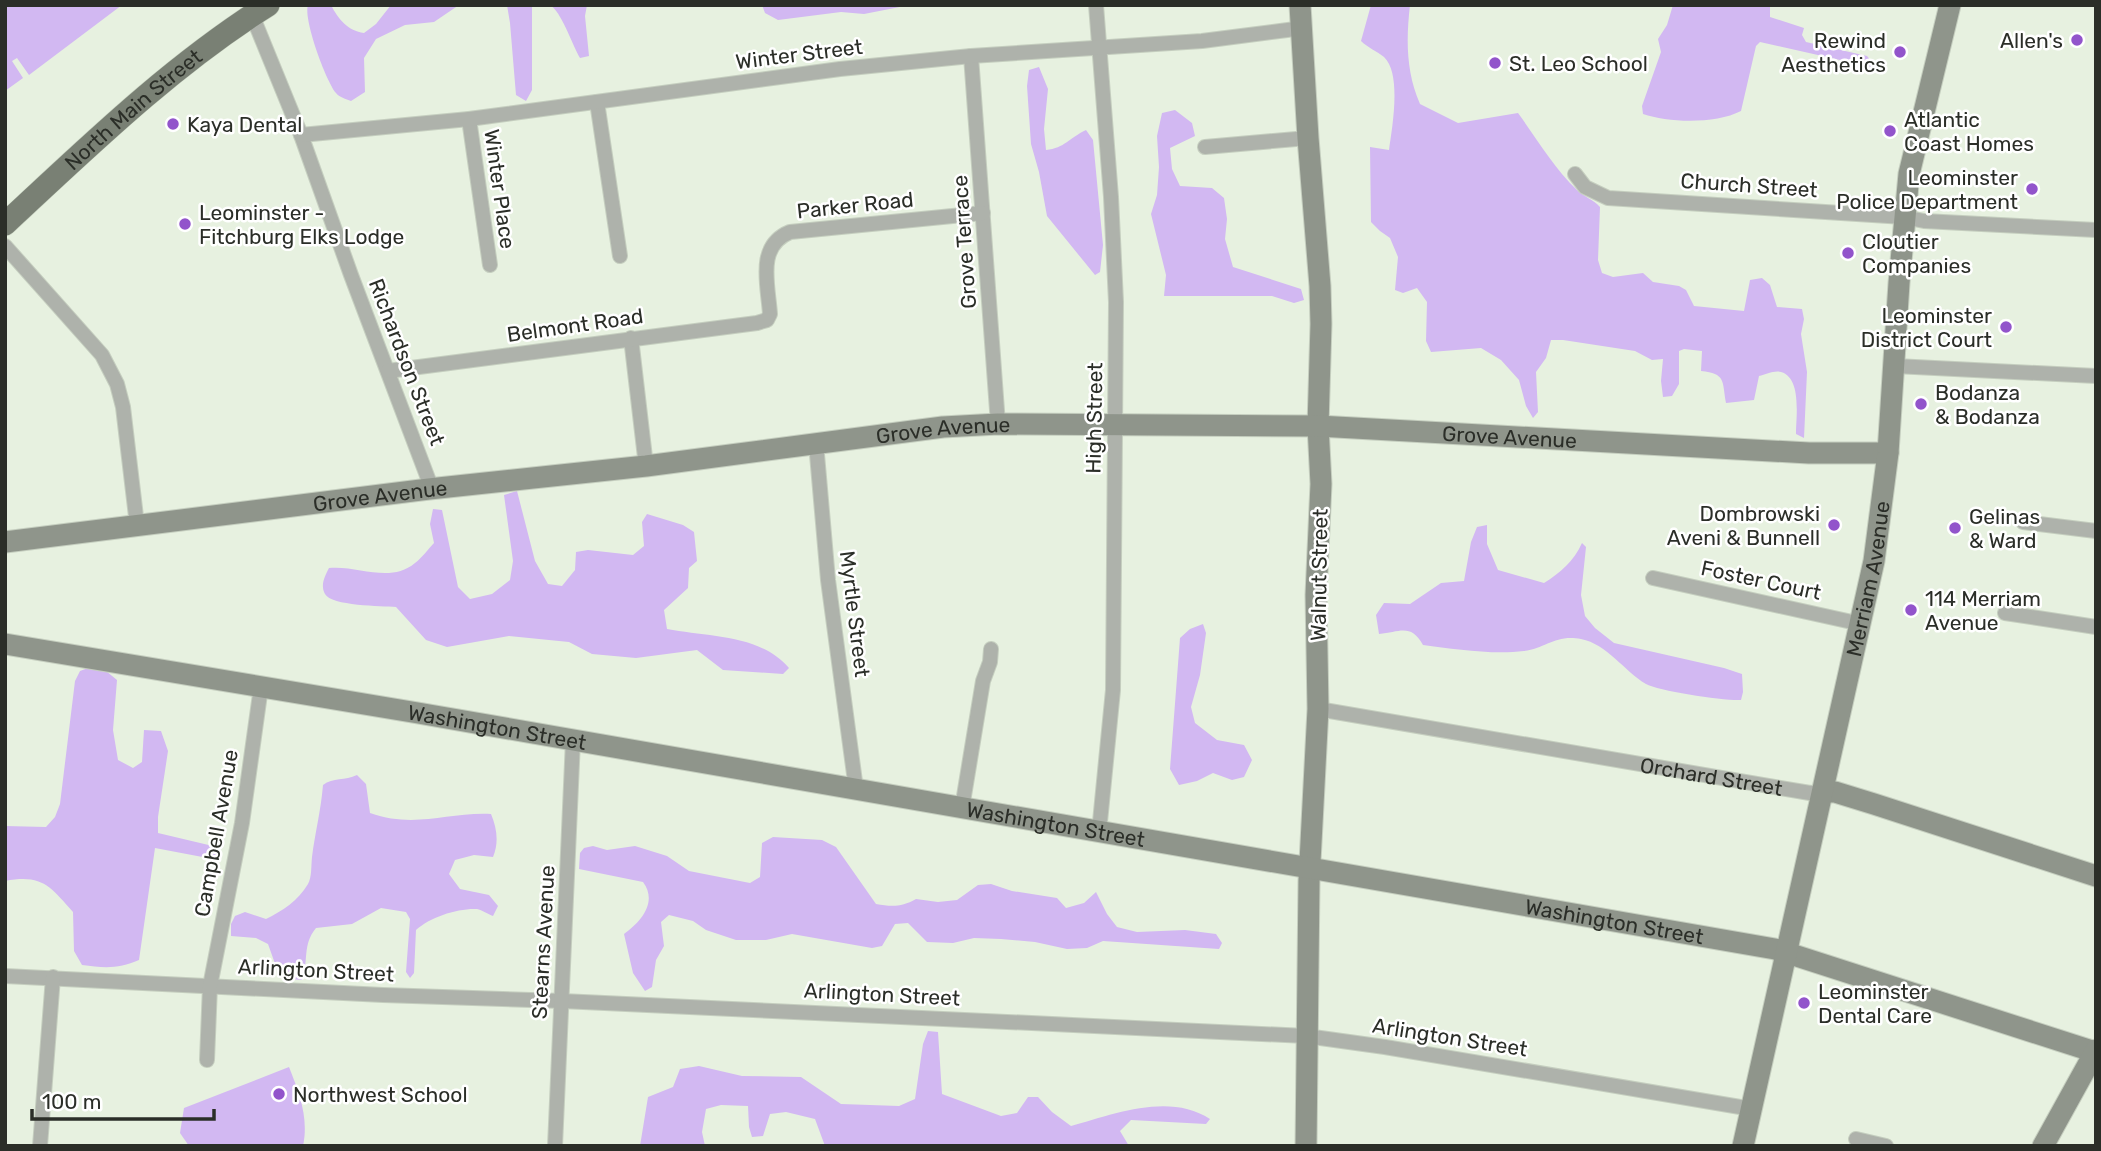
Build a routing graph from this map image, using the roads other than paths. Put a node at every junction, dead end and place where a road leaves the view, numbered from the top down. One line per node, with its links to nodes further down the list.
1 (1096, 5): 6 (street, High Street)
2 (1300, 5): 5 (street, Walnut Street)
3 (1950, 5): 15 (street, Merriam Avenue)
4 (260, 10): 10 (street, Richardson Street); 16 (main road, North Main Street)
5 (1303, 28): 6 (street, Winter Street); 11 (street, Walnut Street)
6 (1098, 47): 7 (street, Winter Street); 27 (street, High Street)
7 (971, 56): 8 (street, Winter Street); 14 (street, Grove Terrace)
8 (597, 102): 9 (street, Winter Street); 19 (street)
9 (469, 119): 10 (street, Winter Street); 20 (street, Winter Place)
10 (301, 135): 24 (street, Richardson Street)
11 (1308, 138): 12 (street); 28 (street, Walnut Street)
12 (1205, 147)
13 (1574, 174): 15 (street, Church Street)
14 (983, 213): 21 (street, Parker Road); 26 (street, Grove Terrace)
15 (1904, 217): 17 (street, Church Street); 23 (street, Merriam Avenue)
16 (5, 224)
17 (2096, 230)
18 (5, 246): 34 (street)
19 (620, 256)
20 (490, 265)
21 (767, 320): 22 (street, Belmont Road)
22 (631, 338): 24 (street, Belmont Road); 31 (street)
23 (1895, 366): 25 (street); 30 (street, Merriam Avenue)
24 (388, 371): 32 (street, Richardson Street)
25 (2096, 376)
26 (998, 424): 27 (street, Grove Avenue); 29 (street, Grove Avenue)
27 (1115, 424): 28 (street, Grove Avenue); 49 (street, High Street)
28 (1318, 426): 30 (street, Grove Avenue); 44 (street, Walnut Street)
29 (816, 443): 31 (street, Grove Avenue); 46 (street, Myrtle Street)
30 (1888, 453): 39 (street, Merriam Avenue)
31 (646, 466): 32 (street, Grove Avenue)
32 (432, 489): 34 (street, Grove Avenue)
33 (2024, 522): 35 (street)
34 (137, 525): 36 (street, Grove Avenue)
35 (2096, 531)
36 (5, 542)
37 (1653, 578): 39 (street, Foster Court)
38 (2005, 613): 40 (street)
39 (1861, 624): 47 (street, Merriam Avenue)
40 (2096, 627)
41 (5, 644): 43 (street, Washington Street)
42 (991, 649): 48 (street)
43 (261, 687): 45 (street, Washington Street); 55 (street, Campbell Avenue)
44 (1318, 709): 47 (street, Orchard Street); 50 (street, Walnut Street)
45 (573, 740): 46 (street, Washington Street); 56 (street, Stearns Avenue)
46 (856, 789): 48 (street, Washington Street)
47 (1823, 792): 51 (street, Orchard Street); 52 (street, Merriam Avenue)
48 (962, 808): 49 (street, Washington Street)
49 (1099, 832): 50 (street, Washington Street)
50 (1310, 870): 52 (street, Washington Street); 57 (street, Walnut Street)
51 (2096, 876)
52 (1788, 952): 58 (street, Washington Street); 60 (street, Merriam Avenue)
53 (5, 976): 54 (street, Arlington Street)
54 (52, 977): 55 (street, Arlington Street); 62 (street)
55 (210, 986): 56 (street, Arlington Street); 59 (street, Campbell Avenue)
56 (562, 1001): 57 (street, Arlington Street); 63 (street, Stearns Avenue)
57 (1306, 1036): 60 (street, Arlington Street); 64 (street, Walnut Street)
58 (2095, 1051): 67 (street)
59 (207, 1060)
60 (1752, 1109): 65 (street, Merriam Avenue)
61 (1856, 1139): 66 (street)
62 (40, 1146)
63 (555, 1146)
64 (1306, 1146)
65 (1743, 1146)
66 (1886, 1146)
67 (2043, 1146)

